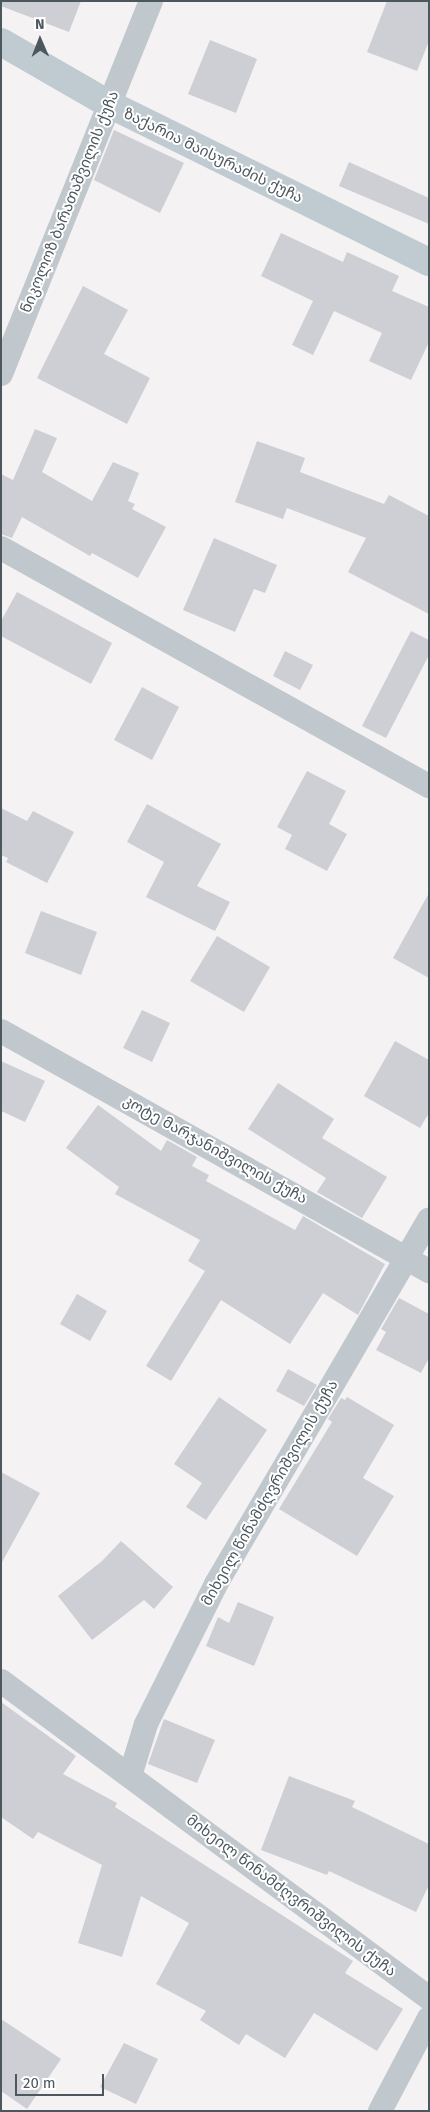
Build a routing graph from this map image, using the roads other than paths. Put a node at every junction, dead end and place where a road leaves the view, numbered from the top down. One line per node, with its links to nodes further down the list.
1 (150, 1): 3 (street, ნიკოლოზ ბარათაშვილის ქუჩა)
2 (1, 42): 3 (street, ზაქარია მაისურაძის ქუჩა)
3 (109, 104): 4 (street, ზაქარია მაისურაძის ქუჩა); 5 (street, ნიკოლოზ ბარათაშვილის ქუჩა)
4 (429, 262)
5 (1, 374)
6 (1, 548): 7 (street)
7 (429, 786)
8 (1, 1030): 10 (street, კოტე მარჯანიშვილის ქუჩა)
9 (429, 1220): 10 (street, მიხეილ წინამძღვრიშვილის ქუჩა)
10 (406, 1257): 11 (street, კოტე მარჯანიშვილის ქუჩა); 13 (street, მიხეილ წინამძღვრიშვილის ქუჩა)
11 (429, 1272)
12 (1, 1681): 13 (street, მიხეილ წინამძღვრიშვილის ქუჩა)
13 (130, 1776): 14 (street, მიხეილ წინამძღვრიშვილის ქუჩა)
14 (429, 1998)
15 (429, 2018): 16 (street)
16 (380, 2111)

